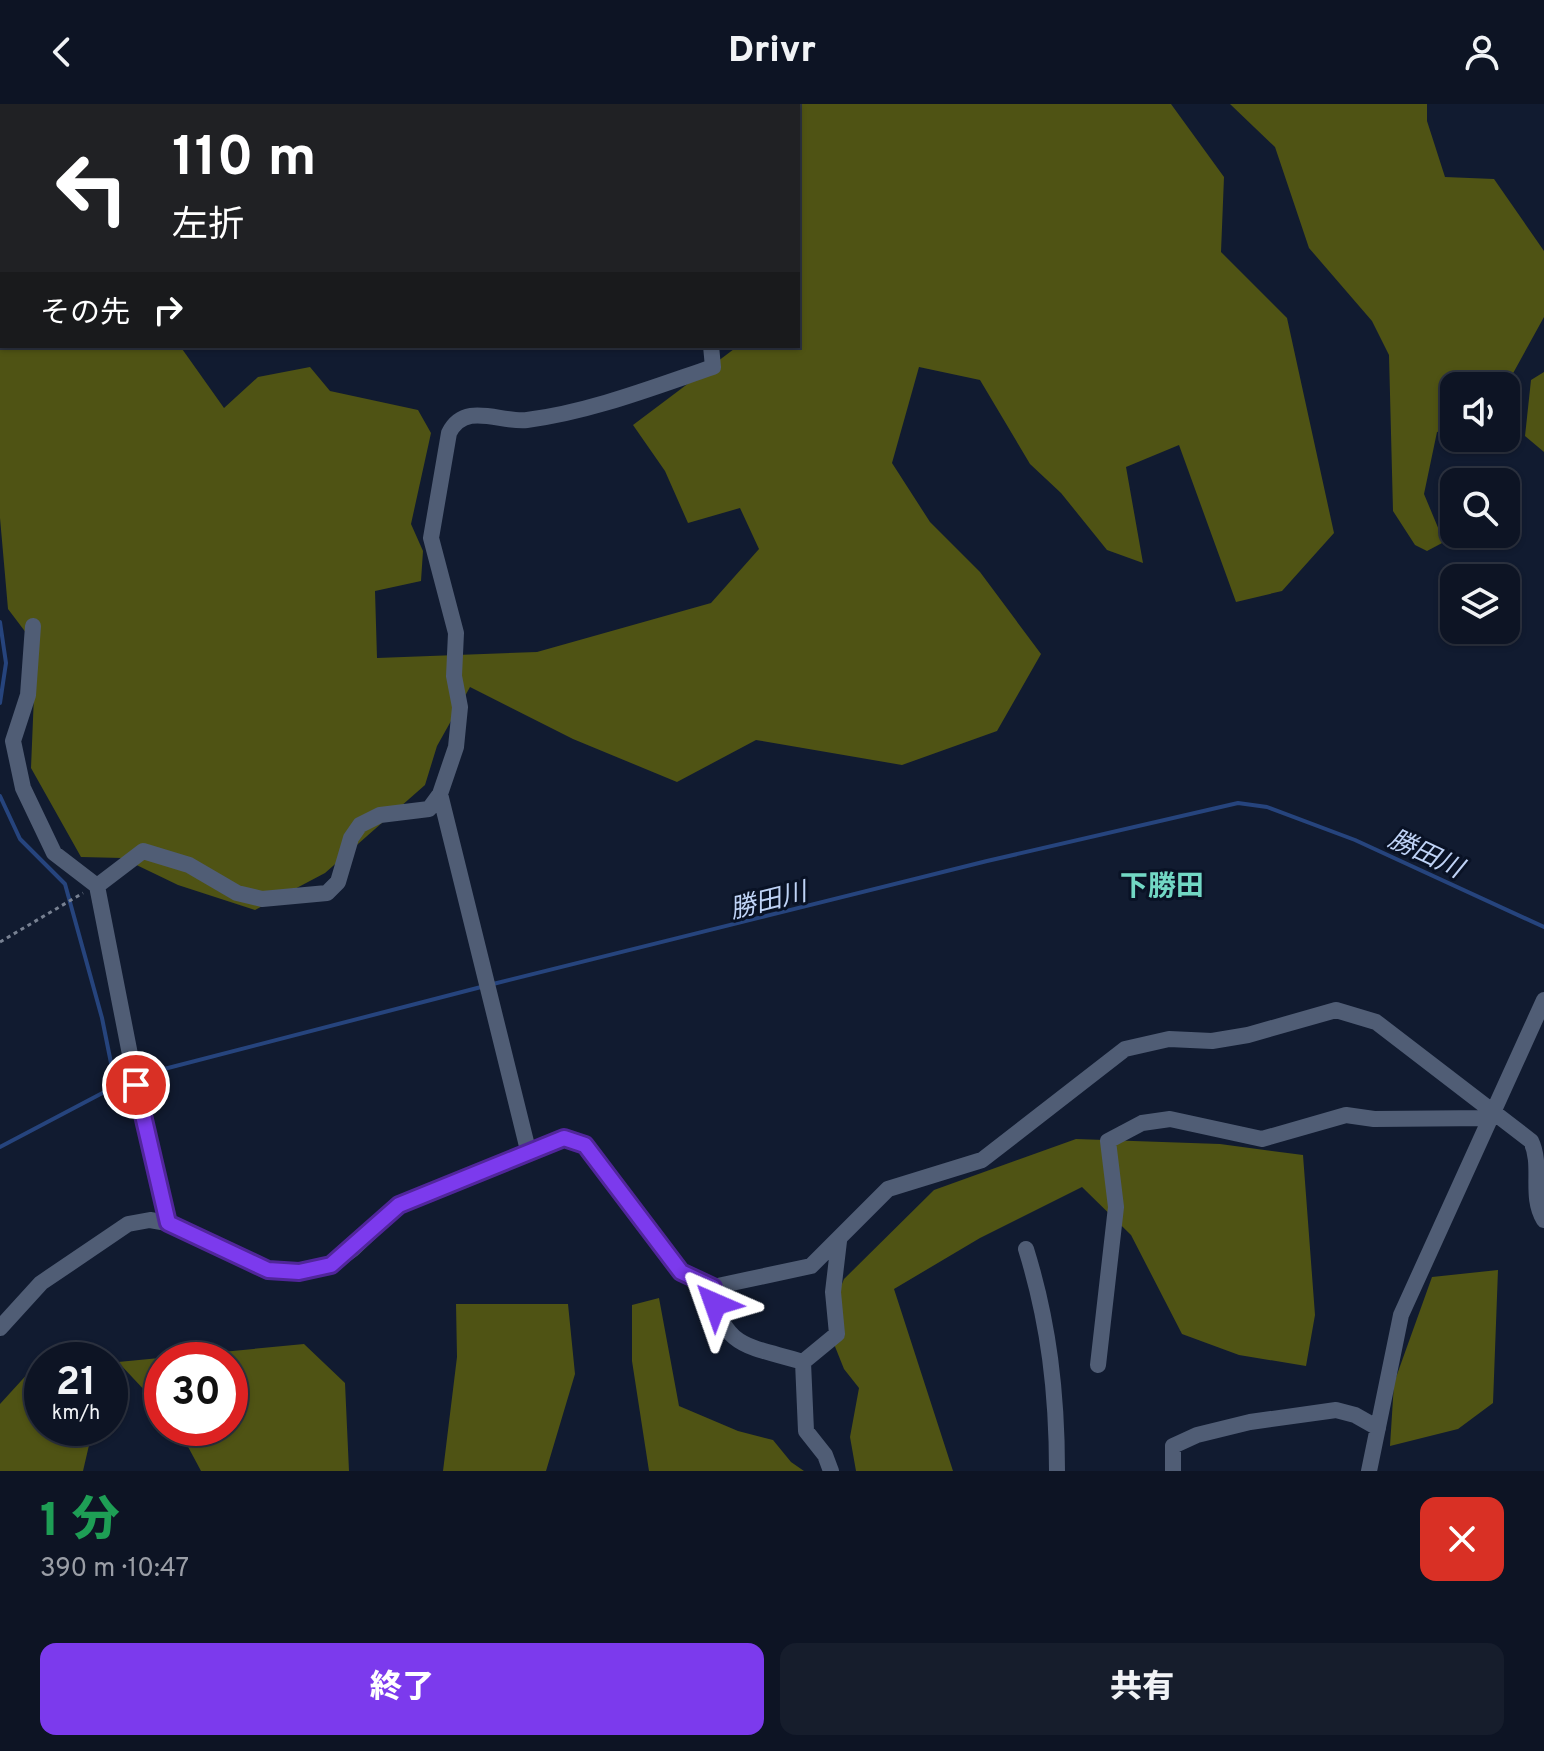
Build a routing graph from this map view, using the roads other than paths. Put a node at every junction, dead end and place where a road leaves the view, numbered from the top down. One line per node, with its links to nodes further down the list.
1 (711, 348): 3 (street)
2 (33, 626): 4 (street)
3 (440, 794): 4 (street); 7 (street)
4 (97, 886): 9 (street)
5 (1544, 1000): 6 (street)
6 (1491, 1113): 8 (street); 10 (street); 15 (street); 16 (street)
7 (528, 1150): 9 (street); 12 (street)
8 (1544, 1220)
9 (168, 1223): 13 (street)
10 (839, 1241): 12 (street); 14 (street)
11 (1026, 1249): 18 (street)
12 (713, 1287): 14 (street)
13 (0, 1328)
14 (803, 1362): 17 (street)
15 (1098, 1365)
16 (1378, 1428): 19 (street); 20 (street)
17 (831, 1471)
18 (1057, 1471)
19 (1173, 1471)
20 (1369, 1471)

